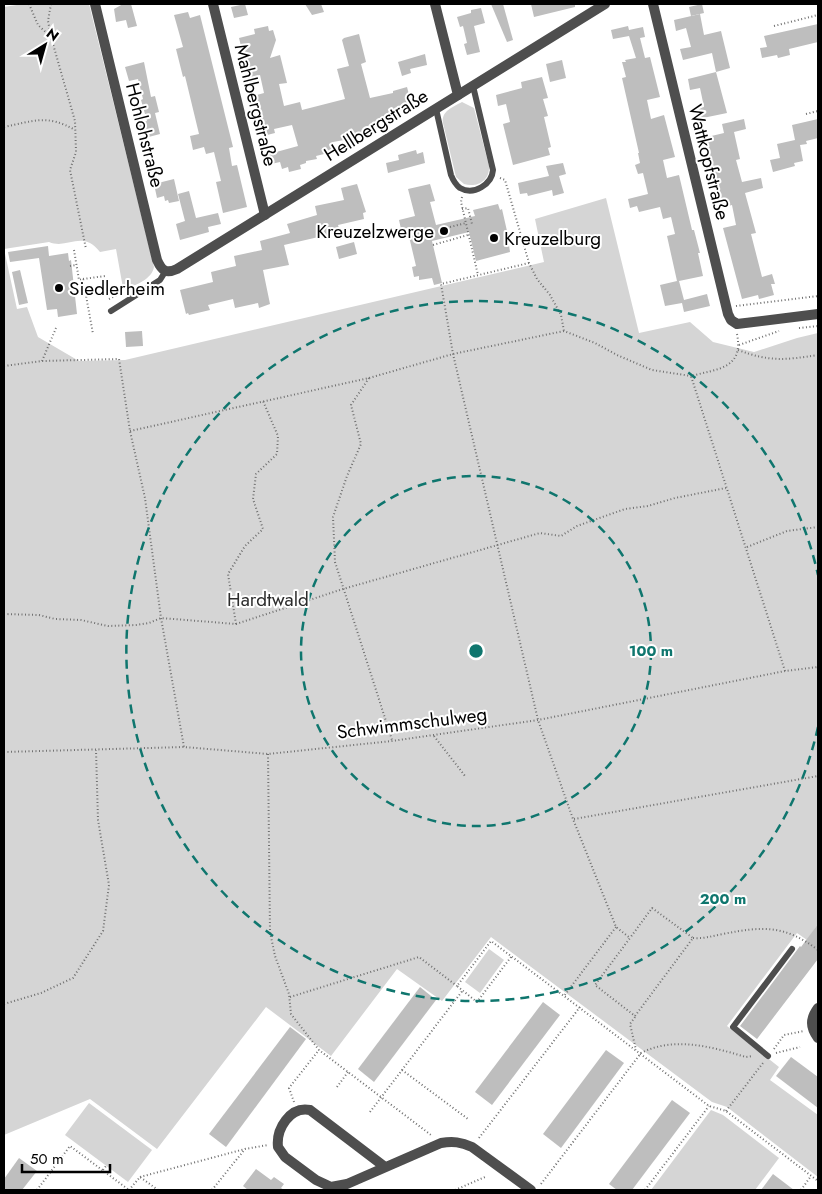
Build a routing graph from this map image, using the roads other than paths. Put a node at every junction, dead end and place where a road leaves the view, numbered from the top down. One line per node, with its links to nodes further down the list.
1 (95, 4): 10 (street, Hohlohstraße)
2 (213, 4): 9 (street, Mahlbergstraße)
3 (435, 4): 7 (street)
4 (605, 4): 6 (street, Hellbergstraße)
5 (653, 4): 12 (street, Wattkopfstraße)
6 (473, 86): 7 (street, Hellbergstraße); 8 (lane)
7 (458, 95): 8 (street, Hellbergstraße)
8 (436, 109): 9 (street, Hellbergstraße)
9 (265, 214): 10 (street, Hellbergstraße)
10 (164, 272): 11 (lane)
11 (111, 311)
12 (818, 314)
13 (792, 949): 16 (lane)
14 (818, 1008): 15 (street)
15 (816, 1034)
16 (769, 1055)
17 (385, 1167): 17 (street); 18 (street)
18 (531, 1190)

